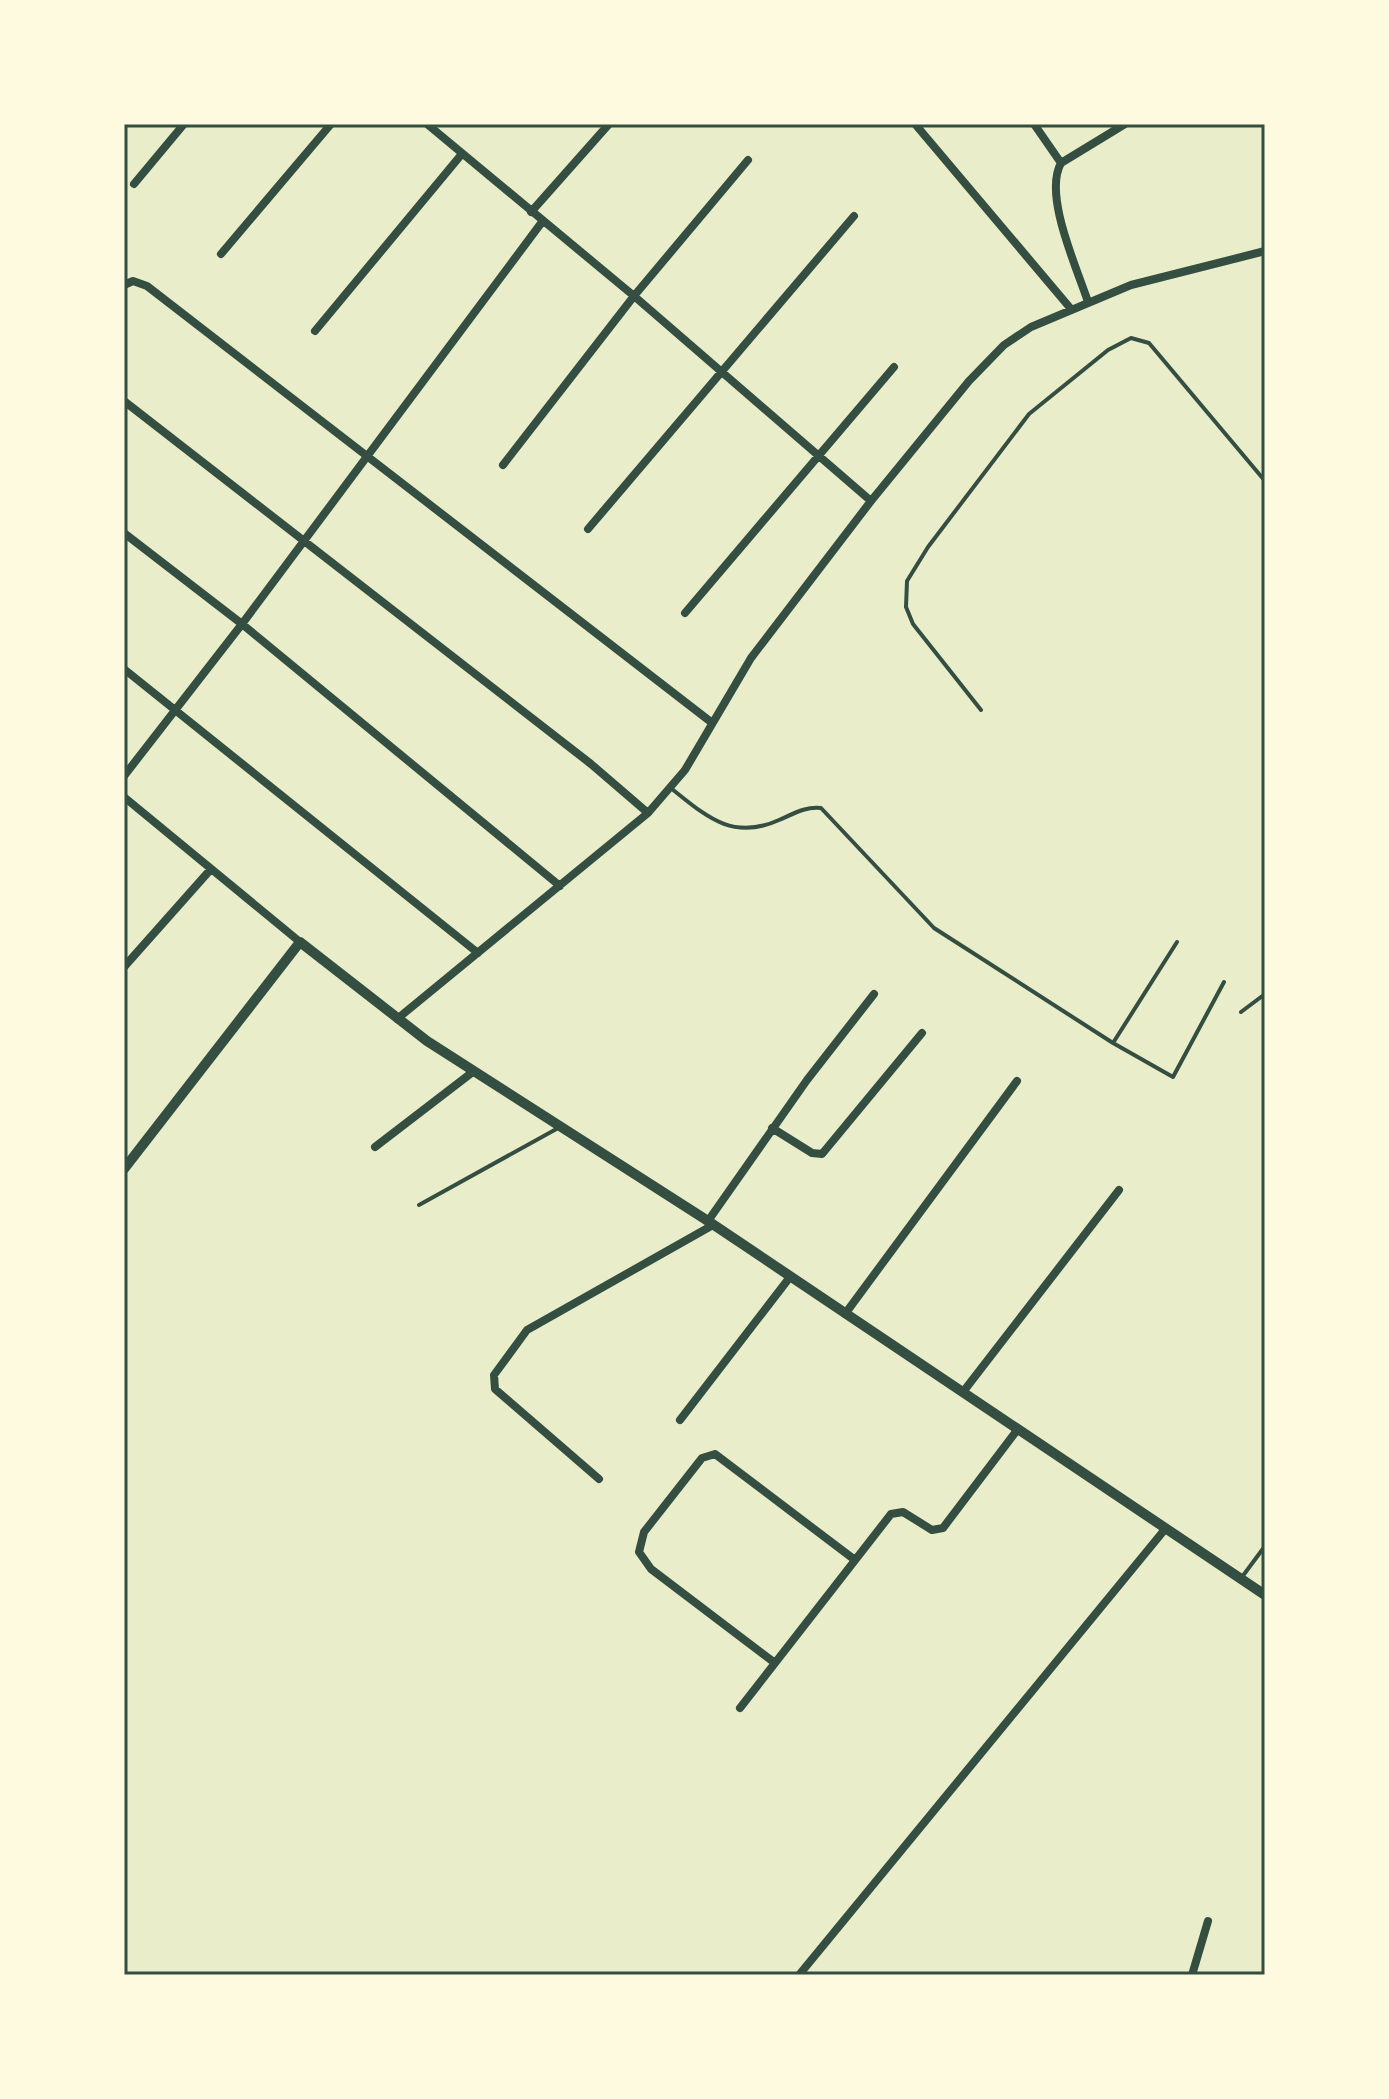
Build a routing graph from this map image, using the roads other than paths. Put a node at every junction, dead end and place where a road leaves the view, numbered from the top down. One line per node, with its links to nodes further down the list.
1 (184, 124): 12 (street)
2 (331, 124): 17 (street)
3 (427, 124): 8 (street)
4 (609, 124): 13 (street)
5 (915, 124): 21 (street)
6 (1034, 124): 11 (street)
7 (1125, 124): 11 (street)
8 (437, 127): 9 (street)
9 (461, 155): 13 (street); 22 (street)
10 (748, 160): 19 (street)
11 (1061, 163): 20 (street)
12 (134, 184)
13 (531, 212): 15 (street)
14 (854, 216): 24 (street)
15 (542, 222): 19 (street); 27 (street)
16 (1265, 251): 20 (street)
17 (221, 254)
18 (124, 285): 27 (street)
19 (634, 296): 24 (street); 28 (street)
20 (1088, 302): 21 (street)
21 (1071, 309): 30 (street)
22 (315, 331)
23 (894, 367): 26 (street)
24 (721, 374): 26 (street); 31 (street)
25 (124, 401): 33 (street)
26 (818, 455): 30 (street); 34 (street)
27 (365, 456): 33 (street); 39 (street)
28 (503, 465)
29 (1265, 481): 38 (lane)
30 (871, 501): 39 (street)
31 (588, 529)
32 (124, 533): 35 (street)
33 (302, 543): 35 (street); 43 (street)
34 (685, 613)
35 (242, 624): 37 (street); 45 (street)
36 (124, 669): 37 (street)
37 (176, 709): 40 (street); 48 (street)
38 (981, 710)
39 (711, 722): 41 (street)
40 (124, 776)
41 (672, 789): 43 (street); 56 (lane)
42 (124, 797): 44 (street)
43 (648, 813): 45 (street)
44 (211, 869): 46 (street); 49 (street)
45 (560, 886): 48 (street)
46 (300, 942): 54 (street); 62 (street)
47 (1177, 942): 56 (lane)
48 (478, 953): 54 (street)
49 (124, 967)
50 (1224, 982): 56 (lane)
51 (874, 994): 60 (street)
52 (1265, 994): 53 (lane)
53 (1241, 1012)
54 (397, 1019): 57 (street)
55 (922, 1033): 60 (street)
56 (1113, 1043)
57 (474, 1071): 59 (street); 61 (street)
58 (1017, 1081): 67 (street)
59 (562, 1125): 64 (lane); 65 (street)
60 (772, 1128): 65 (street)
61 (375, 1147)
62 (124, 1169)
63 (1119, 1190): 68 (street)
64 (419, 1205)
65 (710, 1223): 66 (street); 71 (street)
66 (790, 1277): 67 (street); 69 (street)
67 (845, 1314): 68 (street)
68 (963, 1392): 70 (street)
69 (680, 1420)
70 (1018, 1429): 72 (street); 74 (street)
71 (599, 1479)
72 (1166, 1528): 75 (street); 80 (street)
73 (1265, 1546): 75 (lane)
74 (855, 1560): 77 (street); 77 (street)
75 (1241, 1579): 76 (street)
76 (1265, 1595)
77 (775, 1663): 78 (street)
78 (740, 1708)
79 (1208, 1921): 81 (street)
80 (799, 1975)
81 (1192, 1975)

